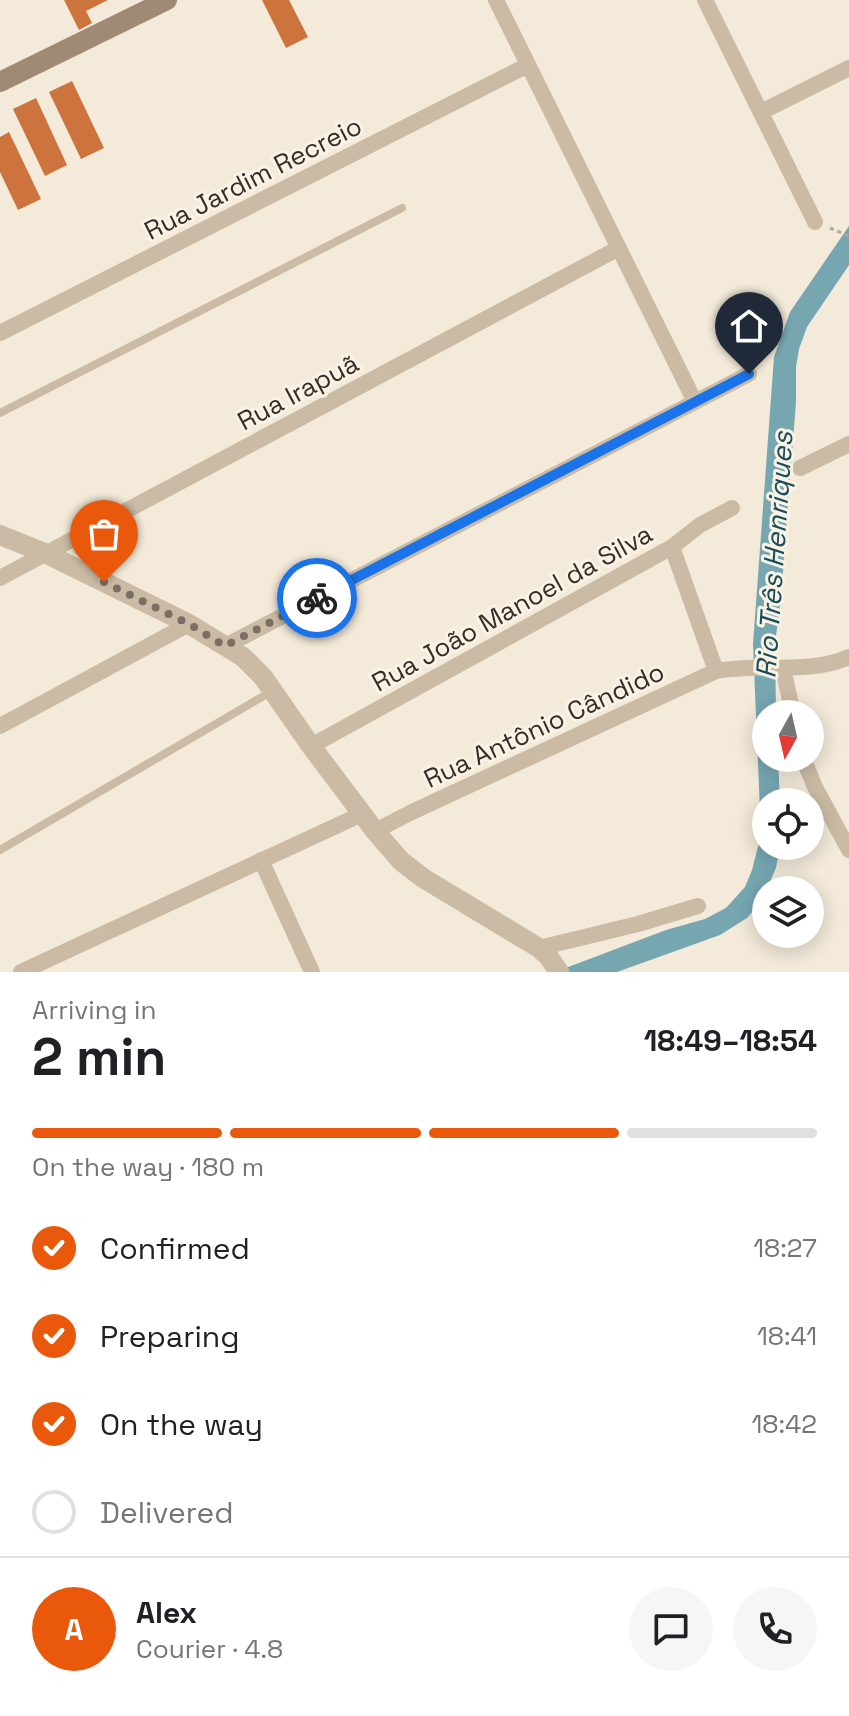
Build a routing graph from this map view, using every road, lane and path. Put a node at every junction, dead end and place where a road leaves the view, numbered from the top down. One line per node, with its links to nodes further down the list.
1 (167, 0): 6 (main road)
2 (496, 0): 4 (street)
3 (705, 0): 7 (street)
4 (528, 65): 12 (street); 13 (street, Rua Jardim Recreio)
5 (849, 68): 7 (street)
6 (0, 82)
7 (761, 112): 9 (street)
8 (402, 208): 16 (lane)
9 (815, 222)
10 (835, 230): 11 (path)
11 (849, 236)
12 (619, 248): 15 (street); 22 (street, Rua Irapuã)
13 (0, 333)
14 (749, 374): 15 (street)
15 (695, 402): 25 (street)
16 (0, 413)
17 (849, 444): 18 (street)
18 (800, 468)
19 (732, 508): 21 (street, Rua João Manoel da Silva)
20 (0, 535): 22 (street)
21 (672, 547): 28 (street); 32 (street, Rua João Manoel da Silva)
22 (47, 554): 23 (street, Rua Irapuã); 24 (street)
23 (0, 578)
24 (189, 624): 25 (street); 31 (street)
25 (225, 646): 29 (street)
26 (849, 657): 27 (street, Rua Antônio Cândido)
27 (780, 667): 28 (street, Rua Antônio Cândido); 30 (street)
28 (716, 671): 35 (street, Rua Antônio Cândido)
29 (273, 691): 32 (street); 37 (lane)
30 (789, 700)
31 (0, 726)
32 (311, 746): 34 (street)
33 (809, 772): 36 (street)
34 (362, 814): 35 (street); 38 (street)
35 (375, 831): 40 (street)
36 (848, 846)
37 (0, 850)
38 (261, 860): 42 (street); 43 (street)
39 (698, 906): 40 (street)
40 (539, 948): 41 (street)
41 (557, 968)
42 (21, 972)
43 (312, 972)

